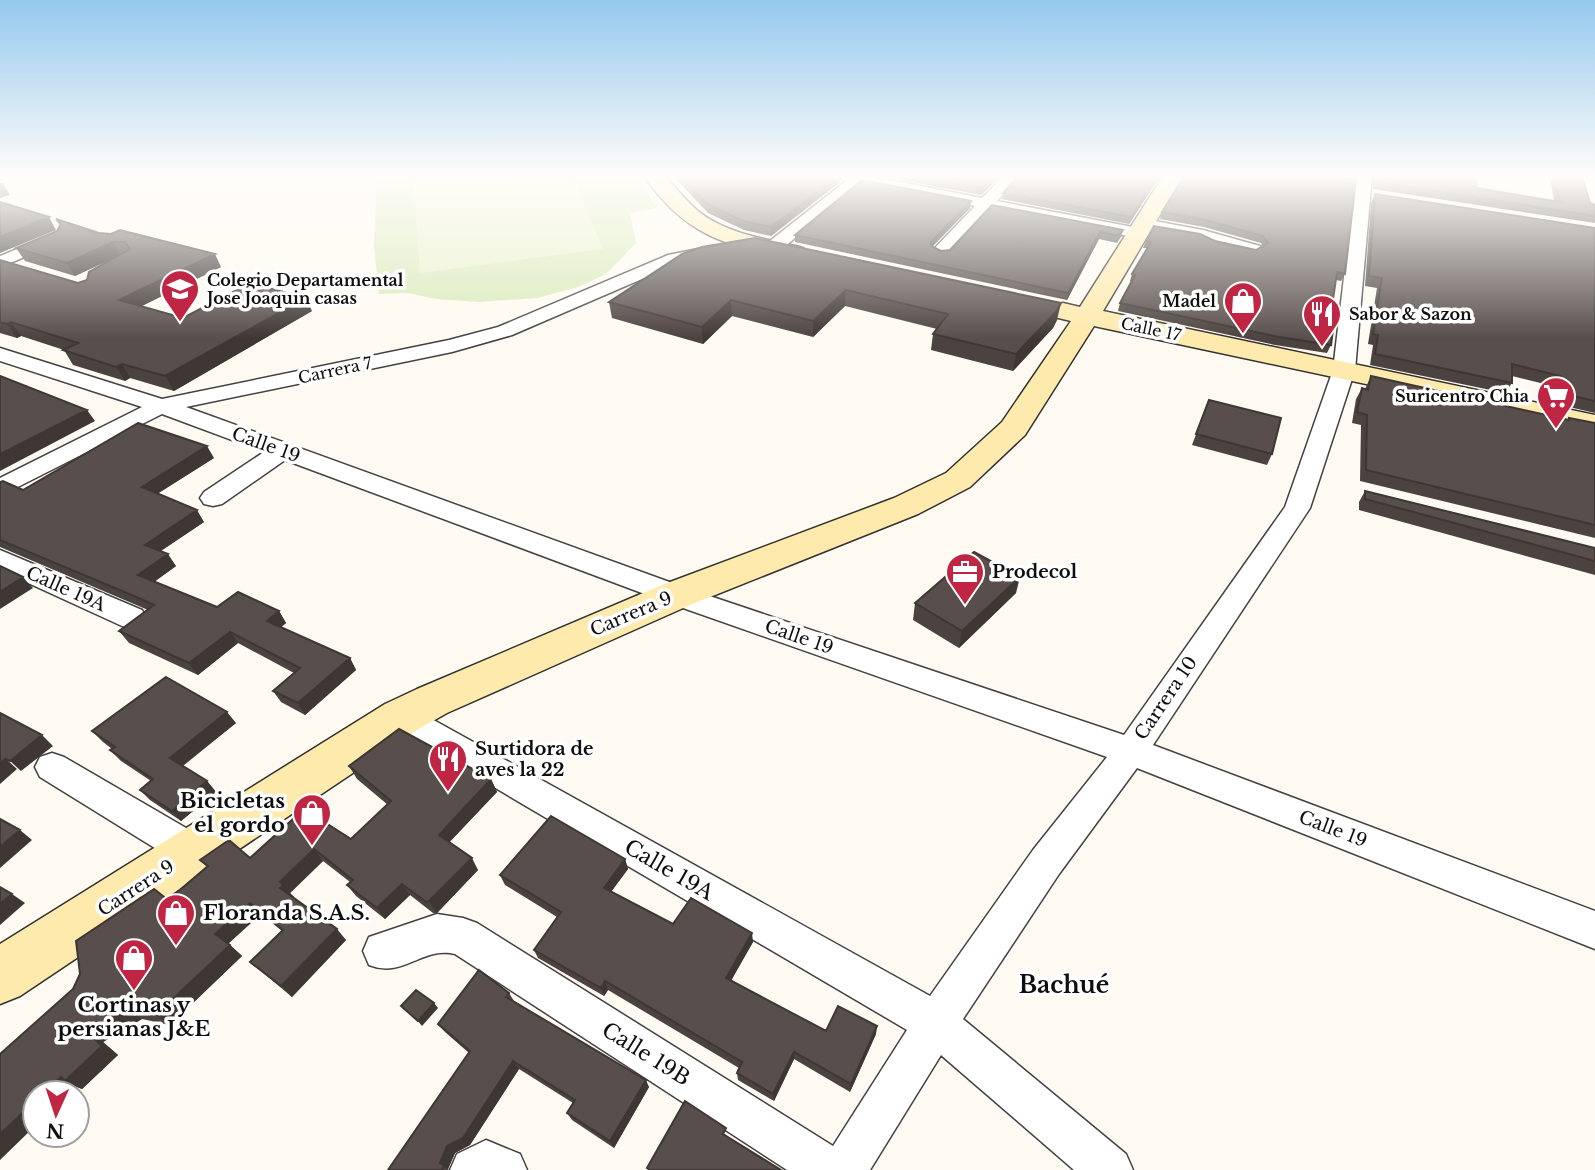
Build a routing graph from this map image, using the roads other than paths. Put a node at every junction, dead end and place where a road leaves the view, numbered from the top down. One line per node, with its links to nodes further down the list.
1 (699, 231): 12 (street)
2 (720, 231): 9 (main road)
3 (786, 231): 9 (street)
4 (960, 231): 11 (street)
5 (1139, 231): 17 (main road, Carrera 9)
6 (1164, 231): 10 (street)
7 (1361, 231): 19 (street, Carrera 10)
8 (58, 237): 14 (street)
9 (766, 246): 12 (street, Carrera 7); 13 (main road)
10 (1254, 250)
11 (941, 251)
12 (674, 259): 20 (street, Carrera 7)
13 (826, 260)
14 (0, 262): 15 (street)
15 (26, 270)
16 (1044, 306): 17 (main road, Calle 17)
17 (1087, 316): 19 (main road, Calle 17); 26 (main road, Carrera 9)
18 (6, 361): 20 (street, Calle 19)
19 (1343, 370): 21 (main road, Calle 17); 29 (street, Carrera 10)
20 (161, 406): 22 (street, Calle 19); 23 (street, Carrera 7)
21 (1595, 424)
22 (282, 451): 24 (street); 26 (street, Calle 19)
23 (0, 488)
24 (213, 498)
25 (0, 559): 27 (street, Calle 19A)
26 (676, 594): 28 (main road, Carrera 9); 29 (street, Calle 19)
27 (132, 618)
28 (401, 717): 31 (main road, Carrera 9); 35 (street, Calle 19A)
29 (1131, 751): 32 (street, Calle 19); 35 (street, Carrera 10)
30 (52, 767): 31 (street)
31 (192, 851): 34 (main road, Carrera 9)
32 (1595, 930)
33 (383, 951): 38 (street, Calle 19B)
34 (0, 976)
35 (936, 1023): 39 (street, Carrera 10); 40 (street, Calle 19A)
36 (473, 1170): 37 (street)
37 (504, 1170)
38 (829, 1170)
39 (844, 1170)
40 (1110, 1170)

